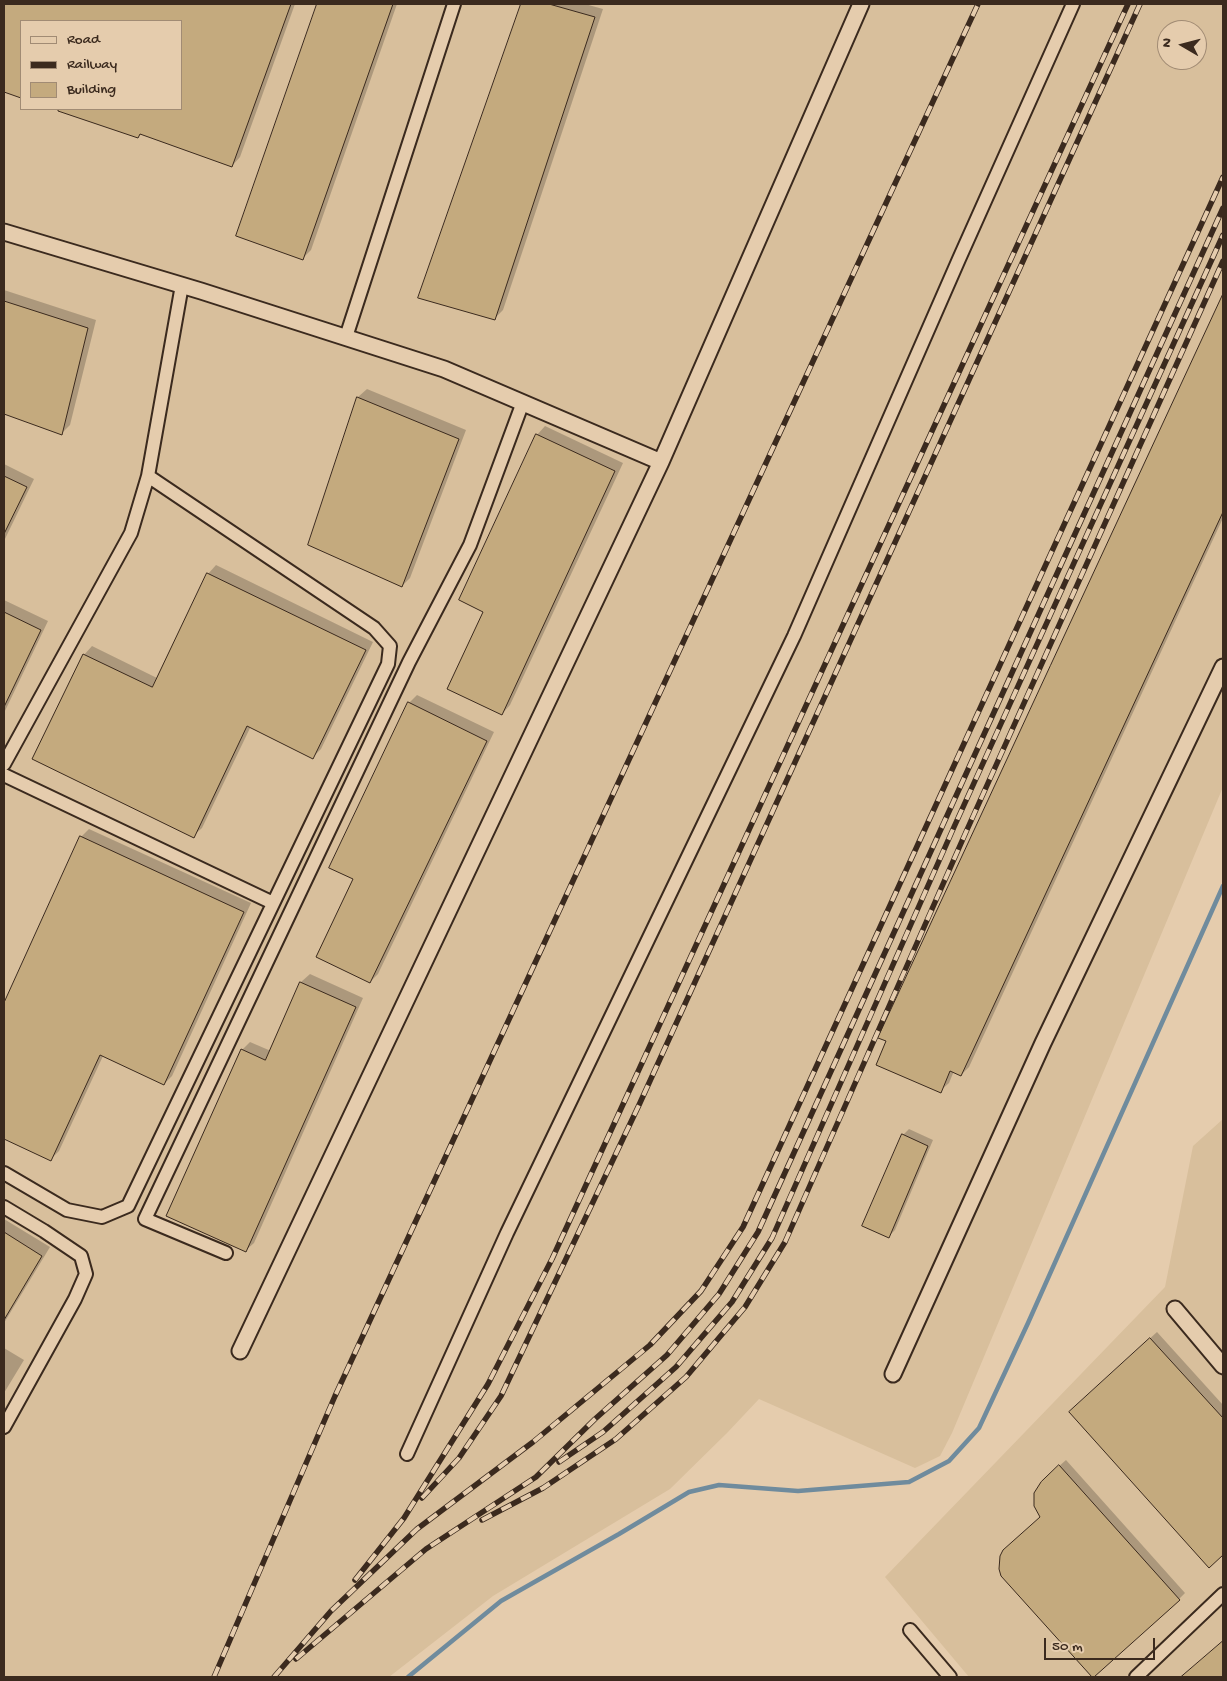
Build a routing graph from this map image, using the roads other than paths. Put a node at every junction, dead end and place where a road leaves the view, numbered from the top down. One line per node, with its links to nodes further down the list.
1 (454, 4): 6 (street)
2 (861, 4): 8 (street)
3 (1073, 4): 22 (street)
4 (4, 232): 5 (street)
5 (182, 285): 6 (street); 9 (street)
6 (346, 337): 7 (street)
7 (523, 402): 8 (street); 16 (street)
8 (661, 462): 18 (street)
9 (148, 476): 11 (street); 13 (street)
10 (1223, 667): 20 (street)
11 (4, 764)
12 (4, 775): 13 (street)
13 (273, 903): 14 (street)
14 (4, 1173)
15 (4, 1207): 21 (street)
16 (226, 1253)
17 (1175, 1309): 19 (street)
18 (240, 1351)
19 (1223, 1366)
20 (894, 1374)
21 (4, 1427)
22 (406, 1454)
23 (1223, 1594): 26 (street)
24 (910, 1630): 25 (street)
25 (950, 1677)
26 (1136, 1677)

